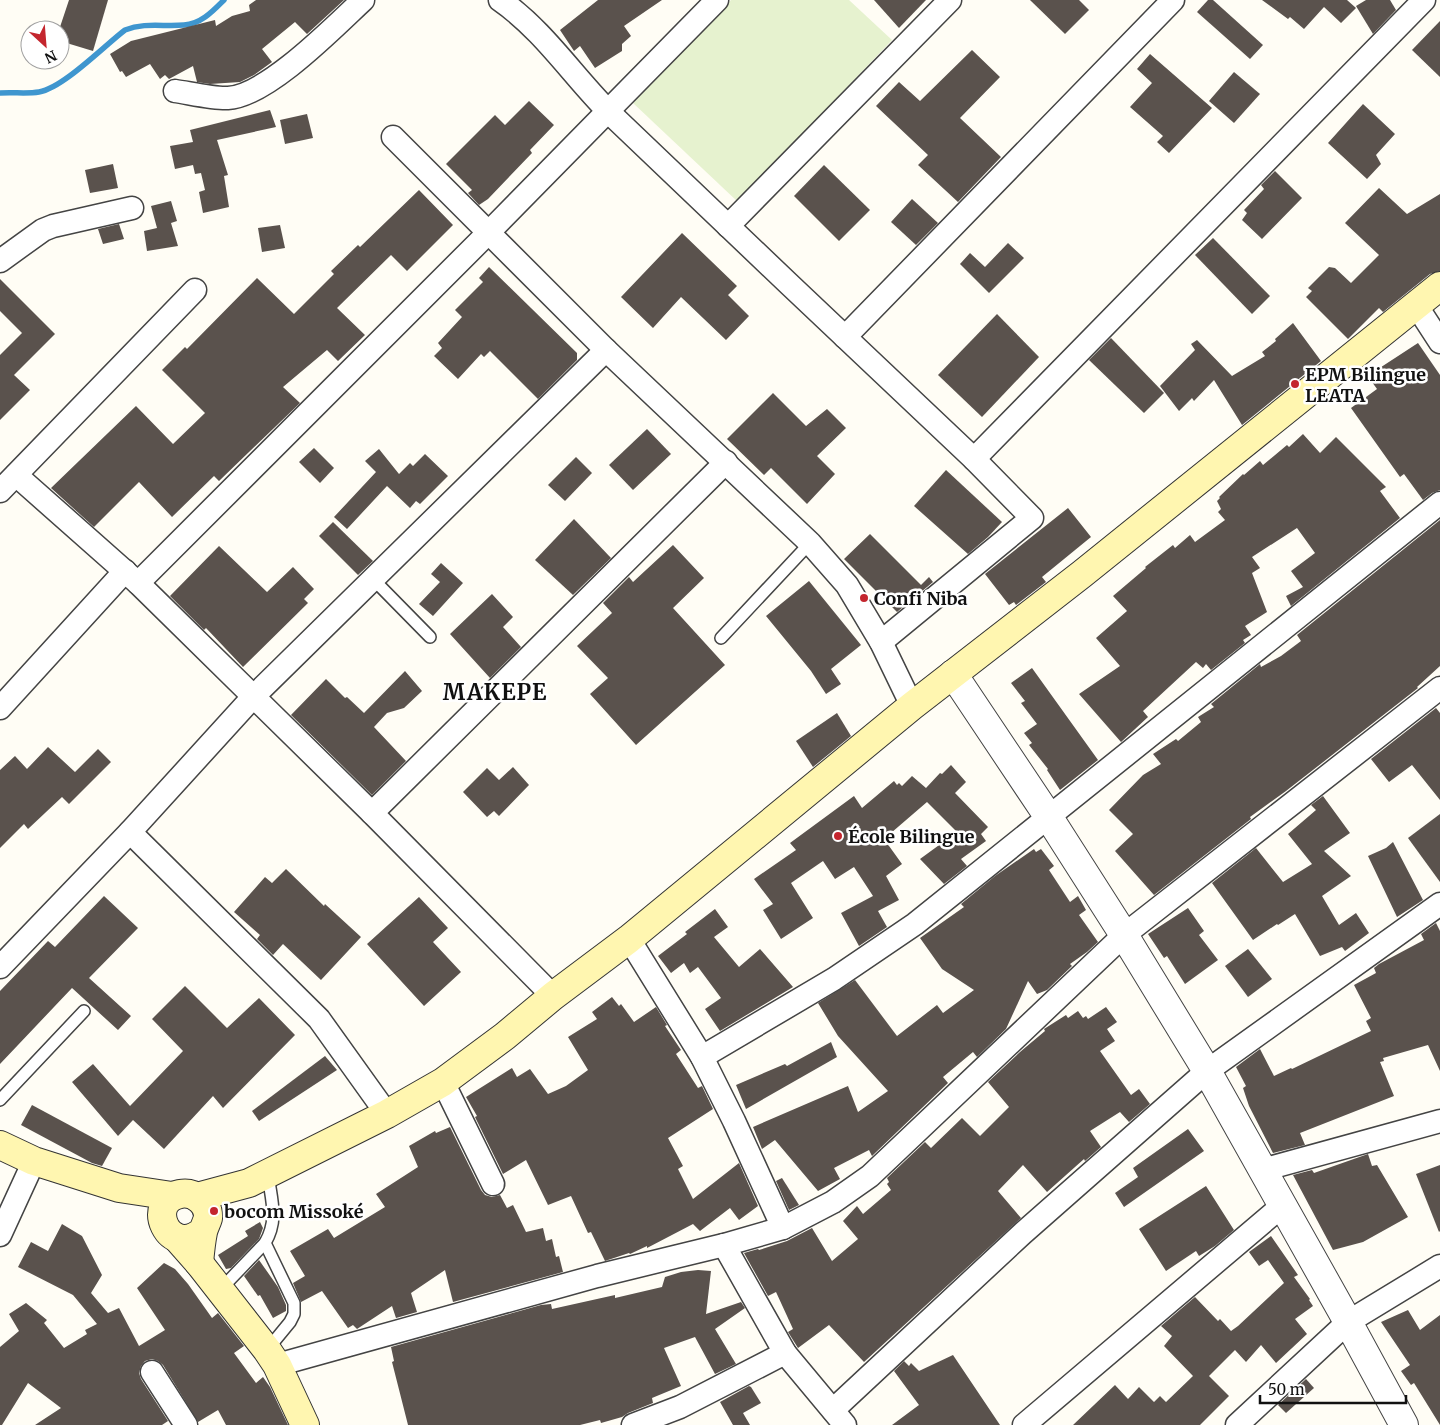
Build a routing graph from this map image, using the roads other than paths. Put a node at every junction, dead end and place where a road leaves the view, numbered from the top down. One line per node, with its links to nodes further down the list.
1 (363, 0): 7 (street)
2 (500, 0): 8 (street)
3 (716, 0): 8 (street)
4 (950, 0): 11 (street)
5 (1173, 0): 17 (street)
6 (1424, 0): 20 (street)
7 (175, 91)
8 (608, 112): 11 (street); 12 (street)
9 (393, 136): 12 (street)
10 (132, 208): 13 (street)
11 (728, 226): 17 (street)
12 (488, 234): 19 (street); 26 (street)
13 (0, 261)
14 (1440, 286): 16 (main road)
15 (195, 290): 22 (street)
16 (1416, 305): 18 (street); 31 (main road)
17 (845, 337): 20 (street)
18 (1440, 342)
19 (606, 350): 21 (street); 27 (street)
20 (974, 459): 30 (street)
21 (726, 462): 25 (street); 36 (street)
22 (16, 475): 23 (street); 26 (street)
23 (0, 492)
24 (1440, 503): 37 (street)
25 (810, 543): 29 (lane); 30 (street)
26 (132, 577): 33 (street); 35 (street)
27 (374, 579): 28 (lane); 33 (street)
28 (430, 637)
29 (721, 638)
30 (881, 642): 34 (street)
31 (953, 674): 34 (main road); 37 (street)
32 (1440, 688): 40 (street)
33 (253, 697): 36 (street); 38 (street)
34 (912, 706): 41 (main road)
35 (0, 708)
36 (372, 813): 43 (street)
37 (1048, 816): 40 (street); 45 (street)
38 (130, 832): 42 (street); 49 (street)
39 (1440, 904): 46 (street)
40 (1124, 935): 46 (street); 59 (street)
41 (629, 939): 43 (main road); 45 (street)
42 (0, 967)
43 (553, 996): 47 (main road)
44 (84, 1012): 48 (lane)
45 (702, 1057): 59 (street)
46 (1207, 1071): 53 (street); 71 (street)
47 (443, 1082): 49 (main road); 55 (street)
48 (0, 1100)
49 (387, 1114): 54 (main road)
50 (1440, 1121): 53 (street)
51 (0, 1145): 52 (main road)
52 (34, 1161): 56 (main road); 60 (street)
53 (1262, 1170): 57 (street)
54 (259, 1178): 58 (main road); 62 (lane)
55 (493, 1184)
56 (119, 1188): 58 (main road); 61 (main road)
57 (1282, 1206): 67 (street); 75 (street)
58 (195, 1211): 61 (main road); 61 (main road); 64 (main road)
59 (783, 1228): 63 (street)
60 (0, 1235)
61 (172, 1235): 64 (main road)
62 (265, 1242): 66 (lane); 69 (lane)
63 (724, 1245): 68 (street); 69 (street)
64 (199, 1262): 66 (main road)
65 (1440, 1266): 67 (street)
66 (220, 1290): 69 (main road)
67 (1348, 1322): 76 (street); 77 (street)
68 (785, 1352): 71 (street); 74 (street)
69 (272, 1357): 73 (main road)
70 (152, 1372): 72 (street)
71 (839, 1417)
72 (186, 1425)
73 (305, 1425)
74 (633, 1425)
75 (1024, 1425)
76 (1237, 1425)
77 (1404, 1425)

